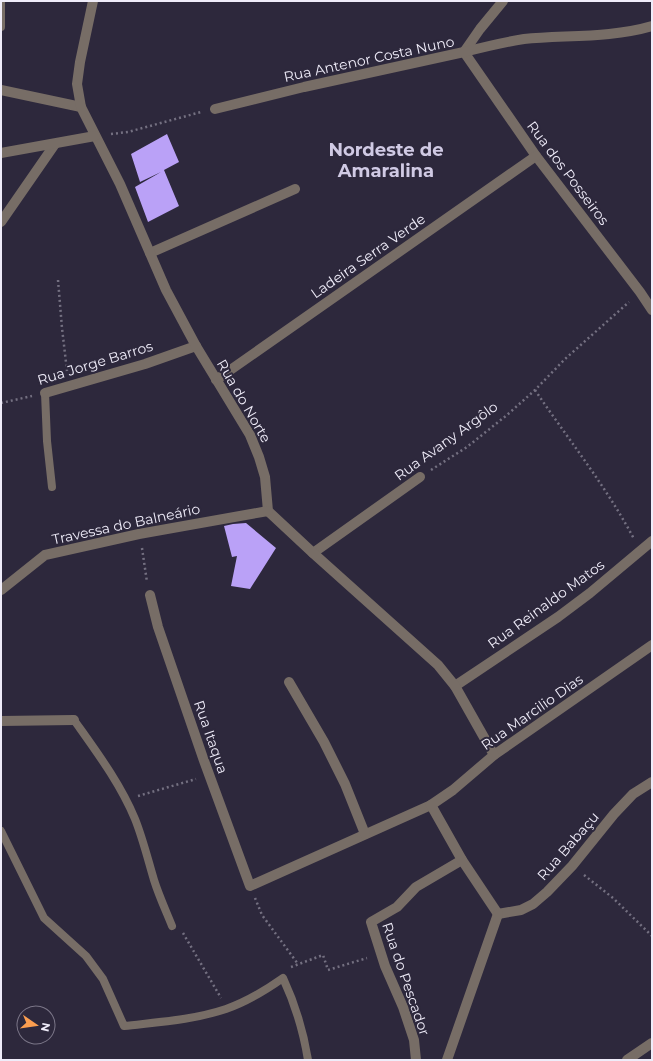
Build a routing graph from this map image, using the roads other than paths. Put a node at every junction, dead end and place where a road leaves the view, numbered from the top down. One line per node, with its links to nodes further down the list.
1 (1, 1): 5 (lane)
2 (93, 1): 8 (street, Rua do Norte)
3 (503, 1): 6 (street)
4 (652, 26): 6 (street, Rua Antenor Costa Nuno)
5 (1, 27)
6 (464, 52): 9 (street, Rua Antenor Costa Nuno); 13 (street, Rua dos Posseiros)
7 (1, 90): 8 (street)
8 (81, 107): 10 (street, Rua do Norte)
9 (216, 109)
10 (95, 136): 11 (street); 16 (street, Rua do Norte)
11 (55, 144): 12 (street); 15 (street)
12 (1, 152)
13 (536, 156): 17 (street, Rua dos Posseiros); 19 (street, Ladeira Serra Verde)
14 (295, 189): 16 (street)
15 (1, 222)
16 (150, 253): 18 (street, Rua do Norte)
17 (652, 310)
18 (196, 346): 19 (street, Rua do Norte); 20 (street, Rua Jorge Barros)
19 (216, 380): 23 (street, Rua do Norte)
20 (44, 393): 22 (lane)
21 (420, 477): 25 (street, Rua Avany Argôlo)
22 (52, 487)
23 (268, 511): 25 (street); 26 (street, Travessa do Balneário)
24 (652, 541): 30 (street, Rua Reinaldo Matos)
25 (313, 553): 30 (street)
26 (1, 590)
27 (150, 595): 39 (street, Rua Itaqua)
28 (652, 645): 33 (street, Rua Marcilio Dias)
29 (289, 682): 37 (street)
30 (455, 686): 33 (street)
31 (74, 720): 32 (street); 41 (lane)
32 (1, 721)
33 (494, 755): 35 (street, Rua Marcilio Dias)
34 (652, 782): 40 (street, Rua Babaçu)
35 (430, 805): 37 (street, Rua Marcilio Dias); 38 (street)
36 (1, 831): 43 (lane)
37 (365, 834): 39 (street, Rua Marcilio Dias)
38 (462, 860): 40 (street); 44 (street, Rua do Pescador)
39 (250, 886)
40 (498, 914): 45 (street)
41 (172, 926)
42 (652, 1043): 46 (street)
43 (308, 1060)
44 (416, 1060)
45 (447, 1060)
46 (627, 1060)

